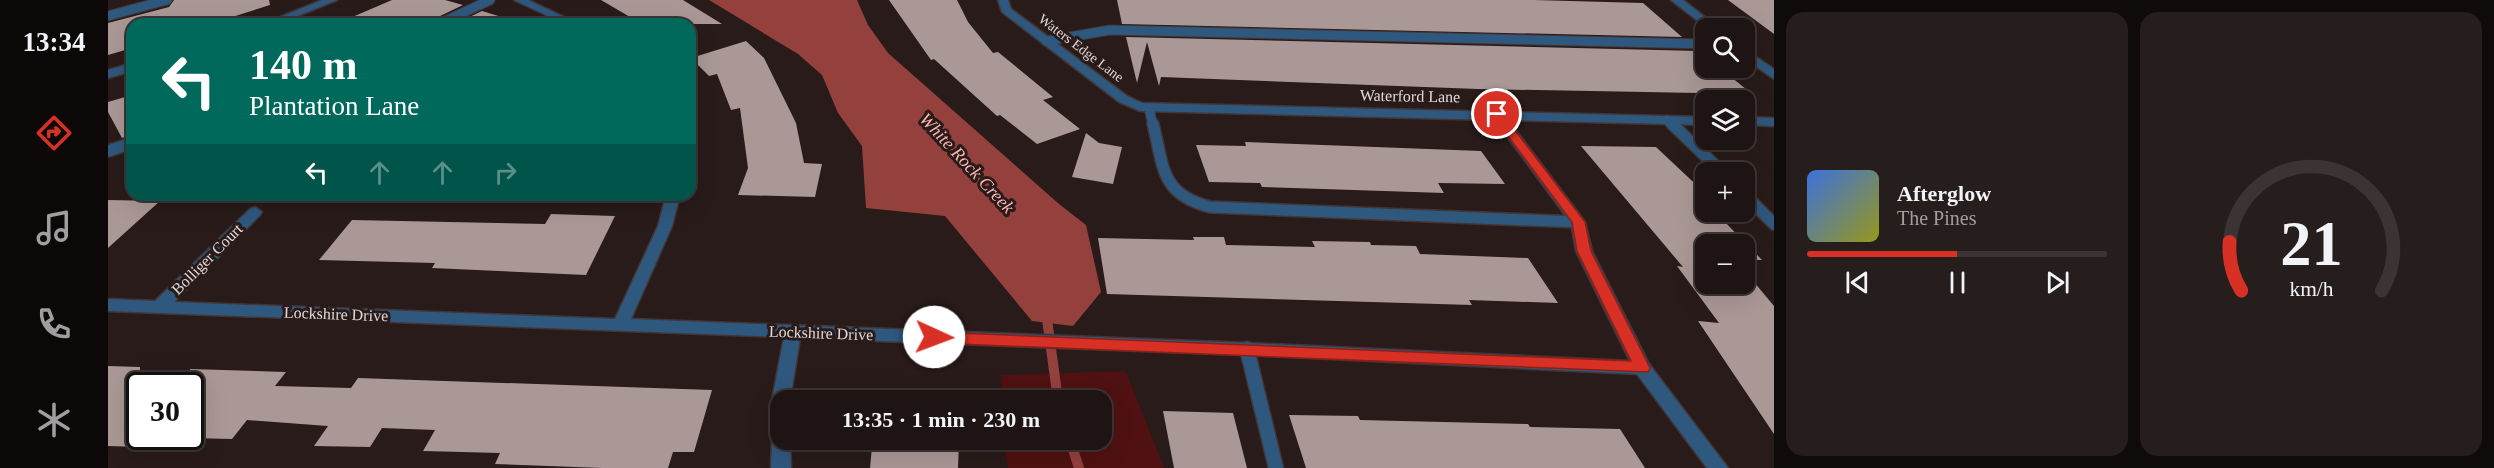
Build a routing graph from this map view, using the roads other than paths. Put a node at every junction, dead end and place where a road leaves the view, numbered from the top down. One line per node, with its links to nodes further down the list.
1 (166, 0): 7 (lane)
2 (332, 0): 8 (street)
3 (490, 0): 9 (lane)
4 (519, 0): 10 (street)
5 (1003, 0): 12 (street, Waters Edge Lane)
6 (1676, 0): 11 (street)
7 (108, 16)
8 (284, 18)
9 (452, 18)
10 (560, 18)
11 (1700, 18)
12 (1046, 40): 13 (lane); 18 (street, Waters Edge Lane)
13 (1695, 44)
14 (1755, 60): 17 (street)
15 (126, 69): 16 (street)
16 (108, 74)
17 (1774, 75)
18 (1149, 108): 19 (street, Waterford Lane); 30 (lane)
19 (1497, 114): 20 (street, Waterford Lane); 30 (street)
20 (1667, 120): 21 (street, Waterford Lane); 26 (lane)
21 (1695, 120)
22 (1755, 121): 23 (street)
23 (1774, 122)
24 (126, 145): 25 (lane)
25 (108, 151)
26 (1711, 162)
27 (671, 201): 34 (street)
28 (1755, 205): 31 (lane)
29 (255, 212): 33 (street, Bolliger Court)
30 (1578, 222): 37 (street)
31 (1774, 224)
32 (108, 305): 33 (street, Lockshire Drive)
33 (159, 307): 34 (street, Lockshire Drive)
34 (621, 324): 35 (street, Lockshire Drive)
35 (793, 332): 36 (street, Lockshire Drive); 38 (street)
36 (1247, 349): 37 (street, Lockshire Drive); 41 (lane)
37 (1642, 368): 42 (street)
38 (783, 390)
39 (781, 450): 40 (street)
40 (781, 468)
41 (1276, 468)
42 (1718, 468)

